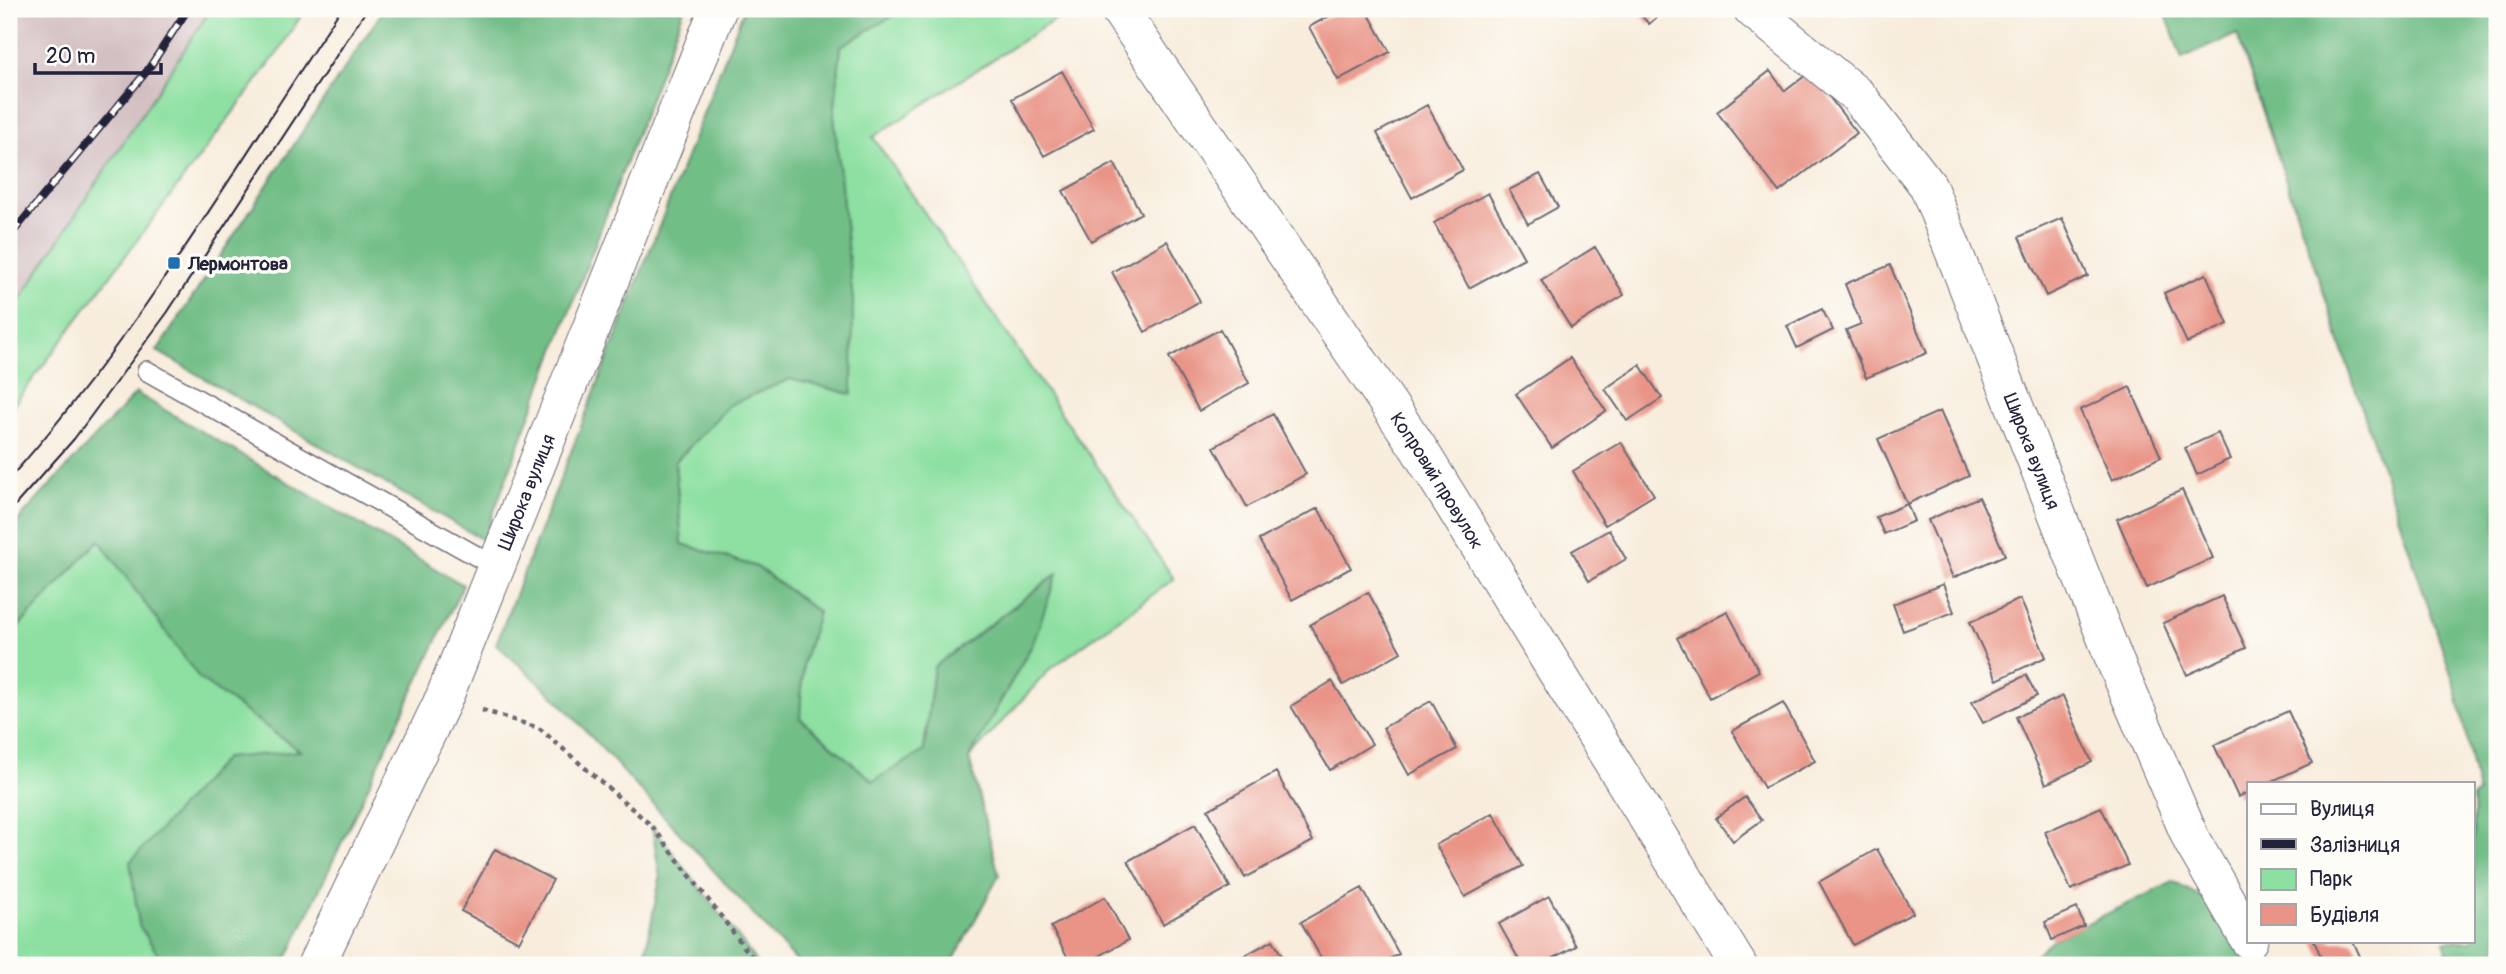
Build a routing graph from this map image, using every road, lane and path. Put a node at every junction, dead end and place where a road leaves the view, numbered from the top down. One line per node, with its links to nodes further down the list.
1 (718, 9): 5 (street, Широка вулиця)
2 (1119, 9): 11 (street, Копровий провулок)
3 (1752, 9): 7 (street, Широка вулиця)
4 (147, 371): 5 (lane)
5 (496, 567): 6 (street, Широка вулиця)
6 (444, 698): 9 (street, Широка вулиця); 10 (path)
7 (2247, 937)
8 (2250, 942): 12 (street, Широка вулиця)
9 (316, 965)
10 (758, 965)
11 (1738, 965)
12 (2263, 965)

